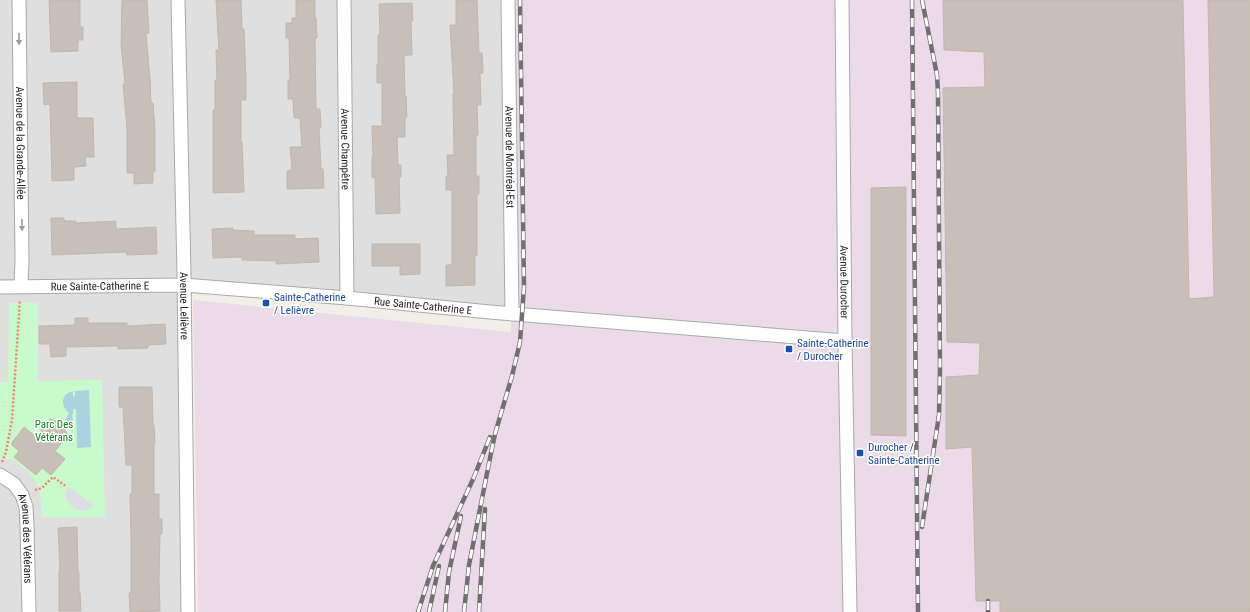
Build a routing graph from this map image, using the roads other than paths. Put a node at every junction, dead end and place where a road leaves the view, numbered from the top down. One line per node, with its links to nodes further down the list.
1 (19, 0): 7 (street, Avenue de la Grande-Allée, one-way to 7)
2 (178, 0): 8 (street, Avenue Lelièvre)
3 (344, 0): 9 (street, Avenue Champêtre)
4 (508, 0): 10 (street, Avenue de Montréal-Est)
5 (842, 0): 11 (street, Avenue Durocher)
6 (0, 286): 7 (street, Rue Sainte-Catherine E)
7 (21, 286): 8 (street, Rue Sainte-Catherine E)
8 (184, 286): 9 (street, Rue Sainte-Catherine E); 14 (street, Avenue Lelièvre)
9 (347, 298): 10 (street, Rue Sainte-Catherine E)
10 (512, 314): 11 (street, Rue Sainte-Catherine E)
11 (845, 341): 15 (street, Avenue Durocher)
12 (0, 475): 13 (street, Avenue des Vétérans)
13 (28, 612)
14 (188, 612)
15 (850, 612)

